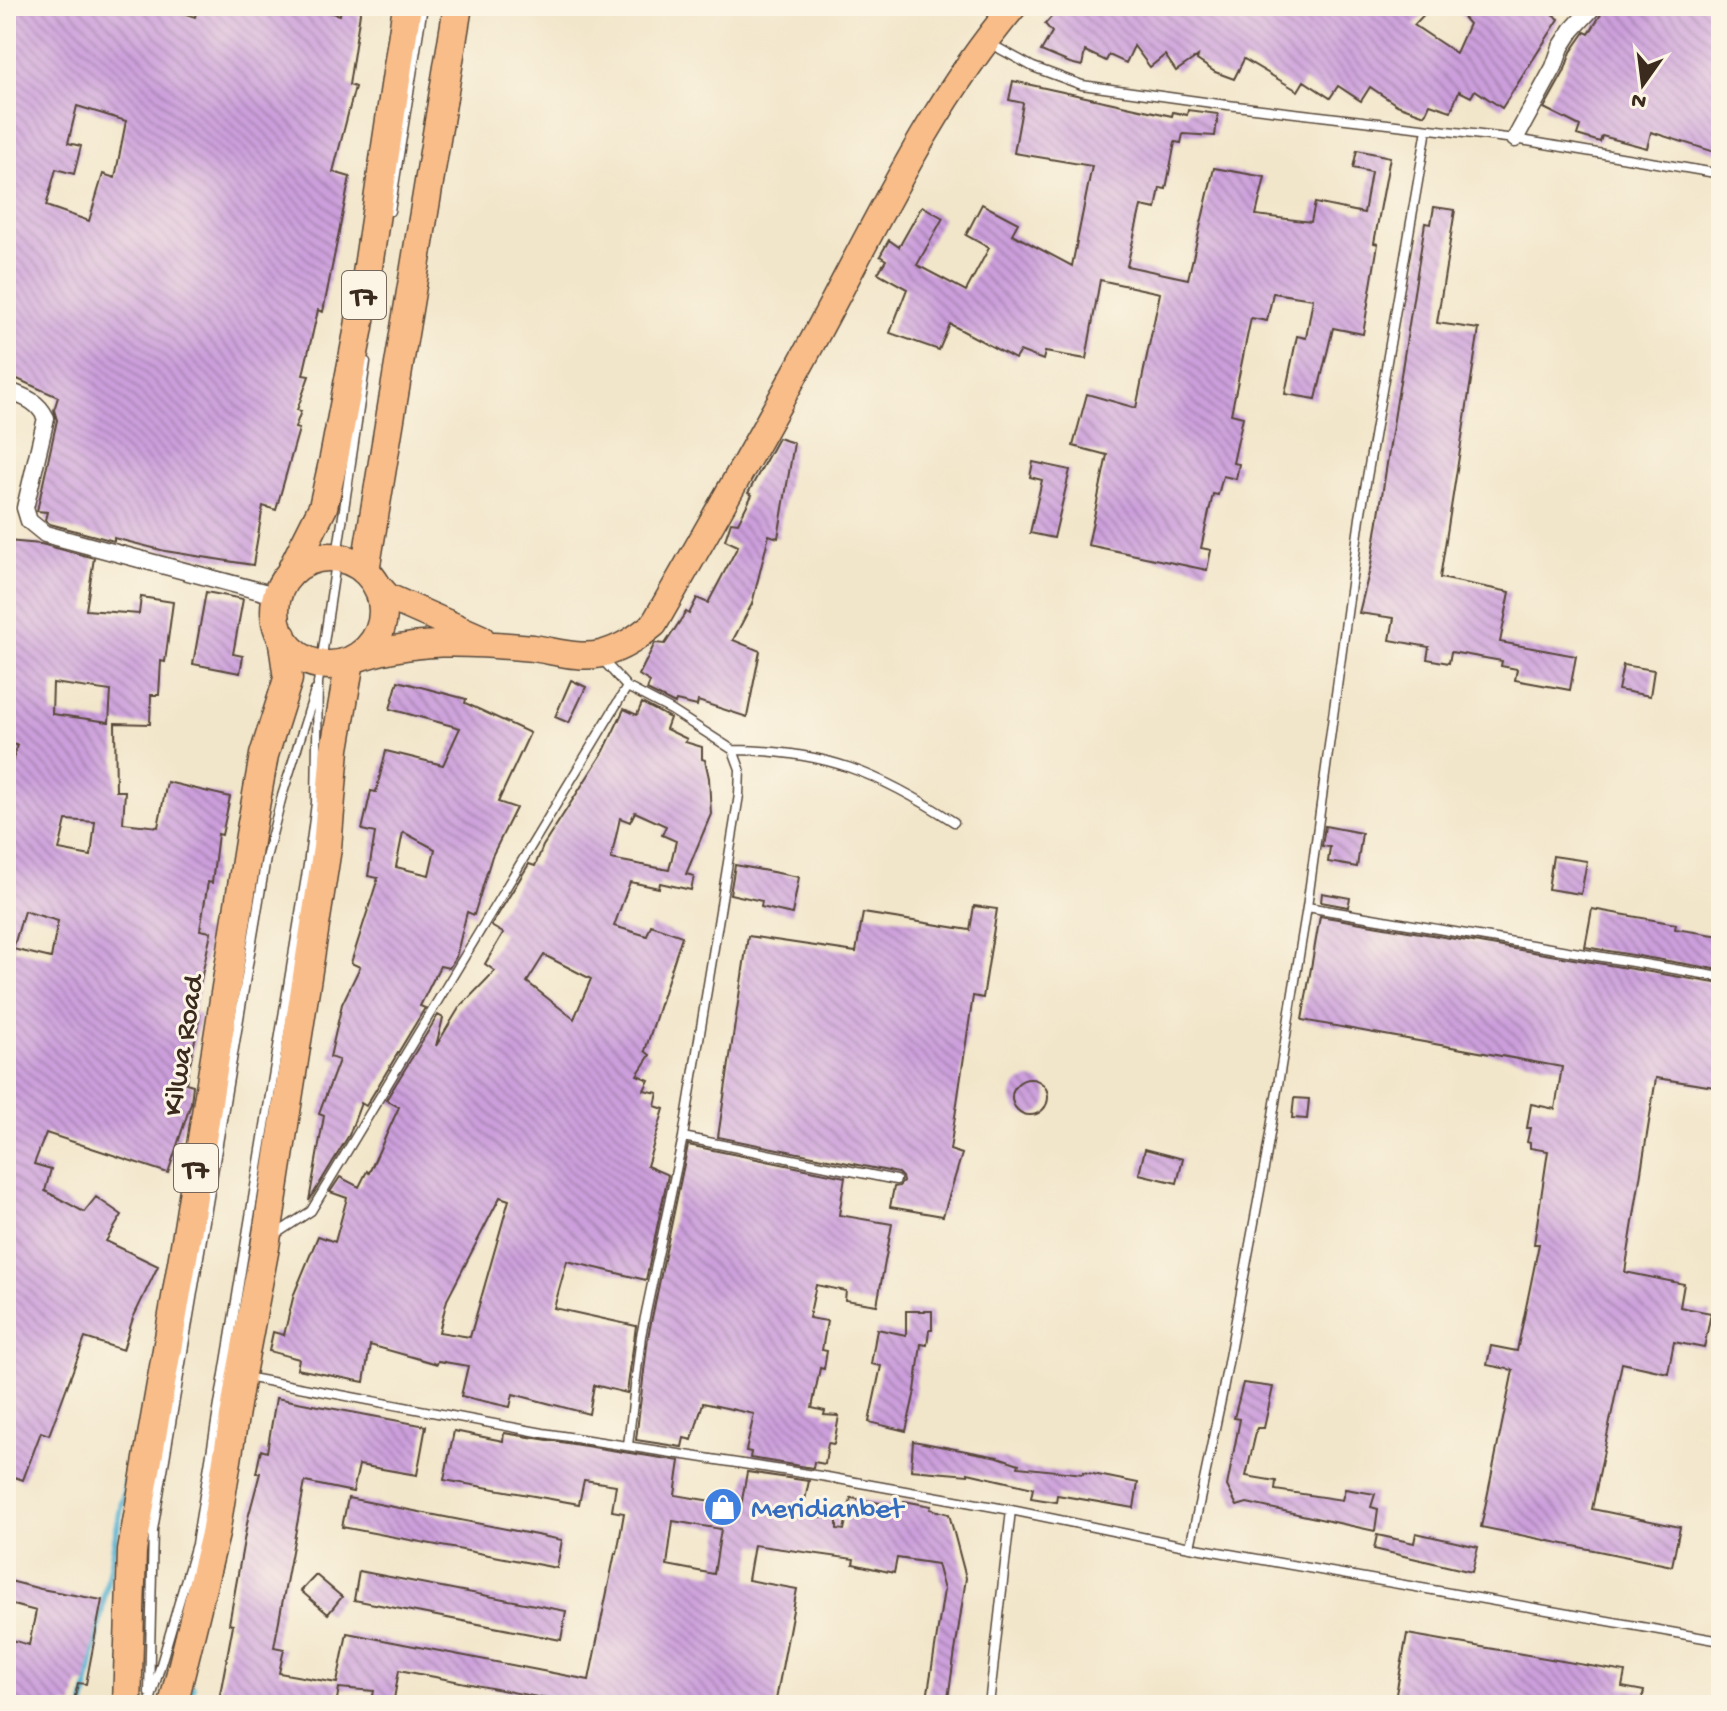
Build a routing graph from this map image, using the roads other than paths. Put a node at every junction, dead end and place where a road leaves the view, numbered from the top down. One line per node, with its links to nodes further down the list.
1 (407, 6): 15 (highway, T7)
2 (423, 6): 10 (lane)
3 (458, 6): 14 (highway, T7)
4 (1014, 6): 6 (main road)
5 (1594, 6): 8 (street)
6 (985, 41): 7 (lane); 19 (main road)
7 (1427, 129): 8 (lane); 25 (lane)
8 (1515, 139): 9 (lane)
9 (1721, 174)
10 (388, 227)
11 (368, 353): 13 (lane)
12 (6, 390): 16 (street)
13 (335, 558): 14 (highway); 15 (highway); 21 (lane)
14 (365, 571): 18 (main road); 20 (highway)
15 (289, 575): 16 (highway, T7)
16 (275, 605): 17 (highway, T7)
17 (282, 636): 21 (highway); 35 (highway, Kilwa Road / T7)
18 (496, 645): 19 (main road); 20 (main road)
19 (598, 655): 22 (lane)
20 (350, 661): 21 (highway); 29 (highway)
21 (319, 673): 36 (lane); 36 (lane)
22 (627, 687): 23 (lane); 29 (lane)
23 (733, 750): 24 (lane); 27 (lane)
24 (954, 822)
25 (1307, 907): 26 (lane); 33 (lane)
26 (1721, 977)
27 (683, 1137): 28 (lane); 31 (lane)
28 (896, 1180)
29 (265, 1247): 30 (highway)
30 (241, 1374): 31 (lane); 37 (highway)
31 (628, 1445): 32 (lane)
32 (1011, 1510): 33 (lane); 38 (lane)
33 (1190, 1547): 34 (lane)
34 (1721, 1641)
35 (127, 1705)
36 (149, 1705)
37 (173, 1705)
38 (989, 1705)

